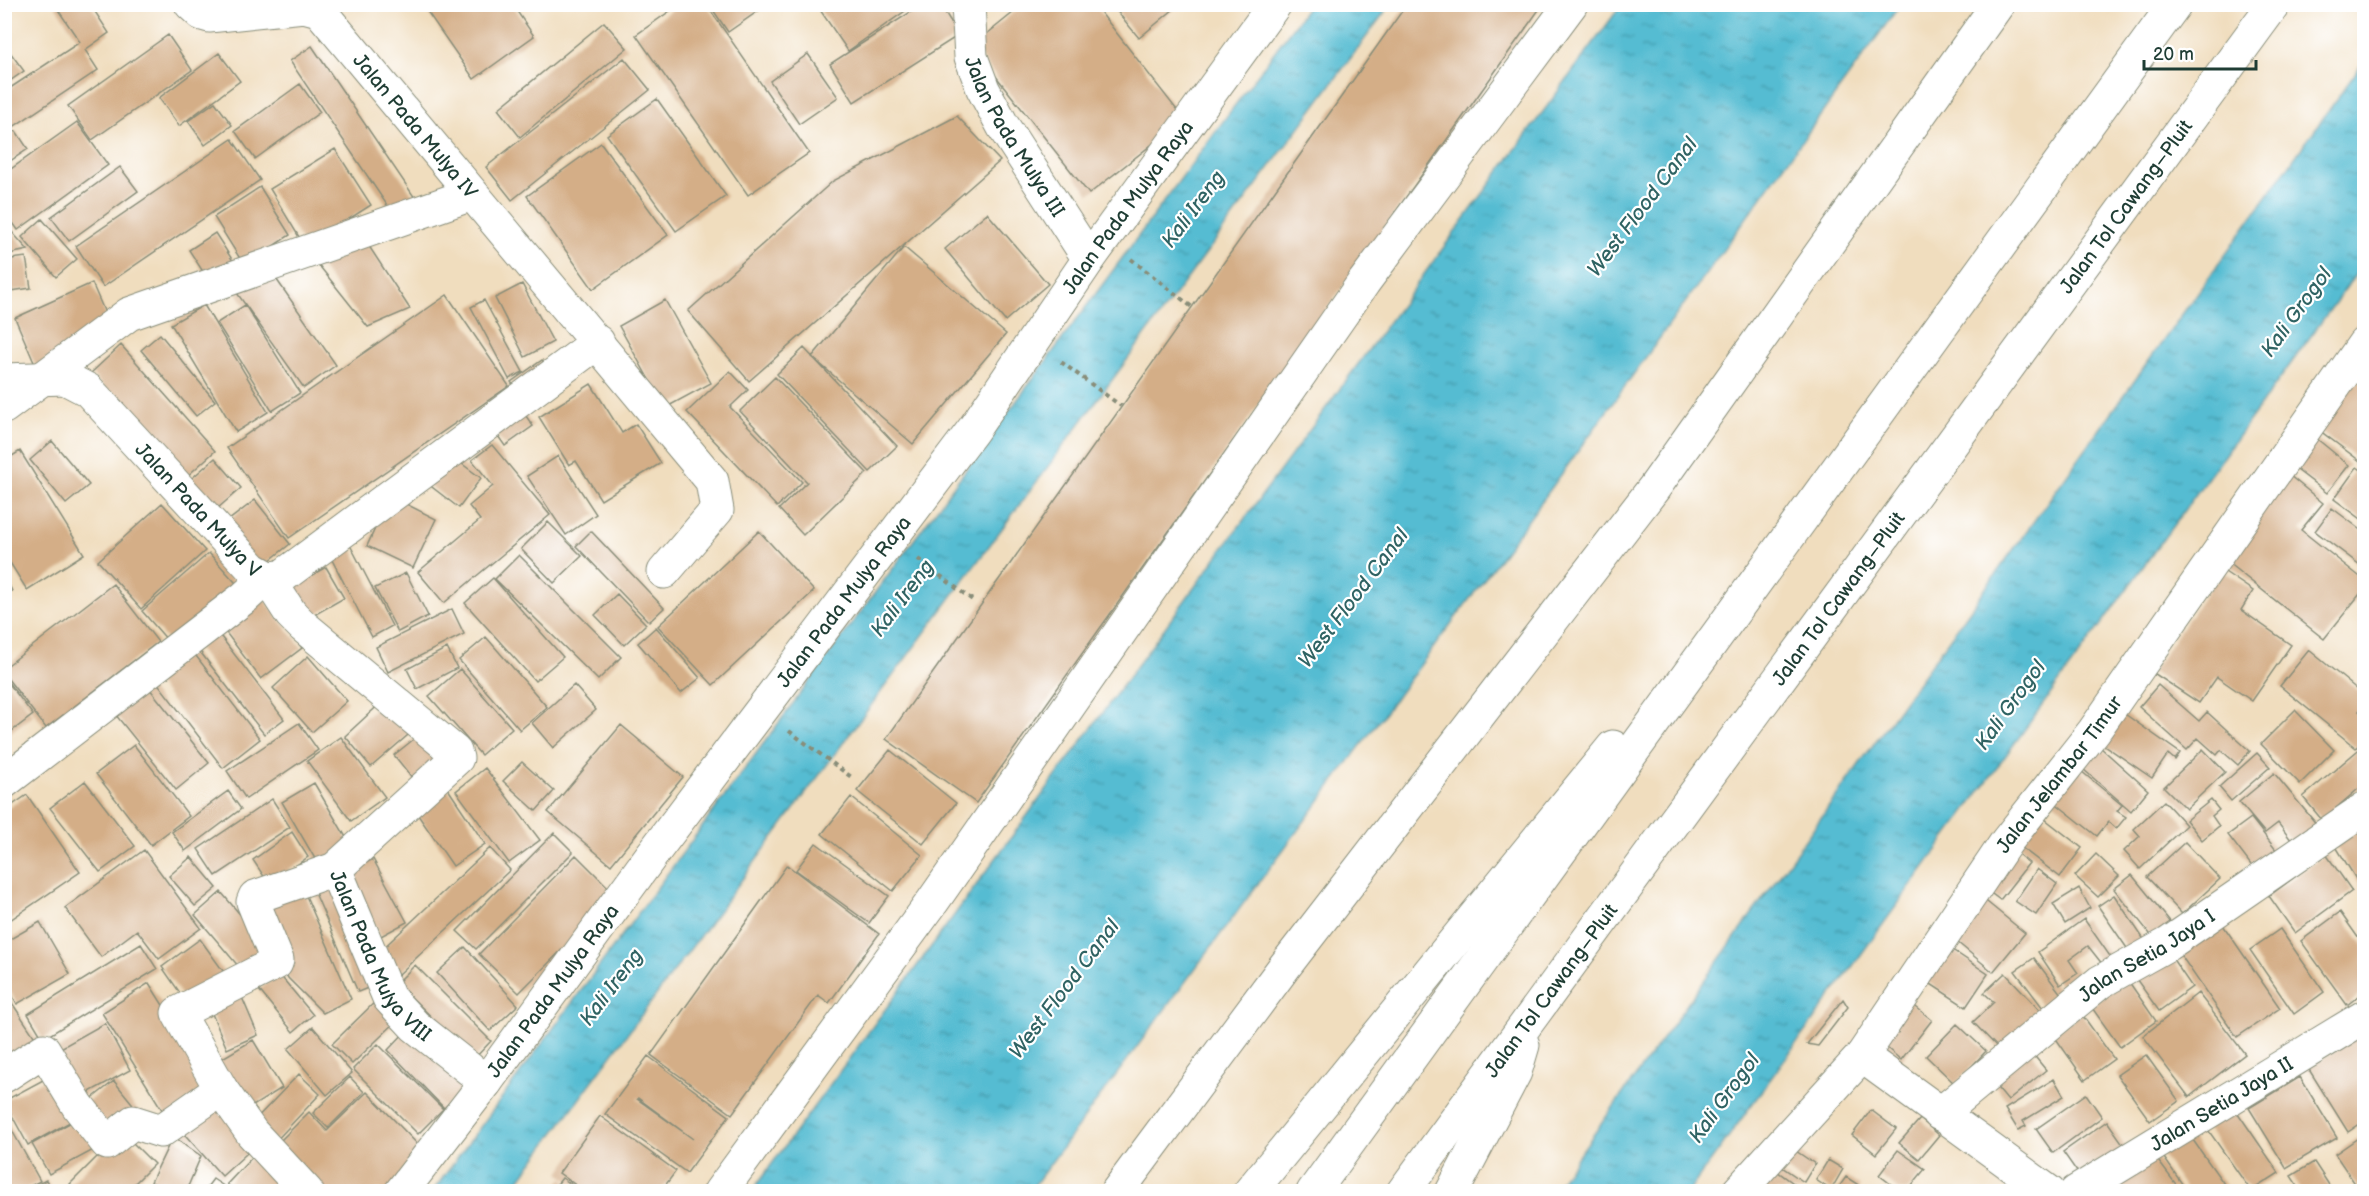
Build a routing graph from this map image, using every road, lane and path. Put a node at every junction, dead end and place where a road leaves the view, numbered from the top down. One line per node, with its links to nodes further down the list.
1 (191, 4): 8 (main road, Jalan Pada Mulya IV)
2 (968, 4): 10 (main road, Jalan Pada Mulya III)
3 (1275, 4): 10 (main road, Jalan Pada Mulya Raya)
4 (1571, 4): 38 (main road)
5 (1998, 4): 39 (main road)
6 (2175, 4): 23 (main road)
7 (2274, 4): 29 (main road, Jalan Tol Cawang–Pluit)
8 (472, 194): 12 (main road, Jalan Pada Mulya IV); 15 (main road)
9 (1125, 254): 11 (path)
10 (1089, 259): 33 (main road, Jalan Pada Mulya Raya)
11 (1191, 306)
12 (598, 342): 20 (main road, Jalan Pada Mulya IV); 21 (main road)
13 (2364, 344): 31 (main road, Jalan Jelambar Timur)
14 (1060, 362): 17 (path)
15 (45, 378): 16 (main road, Jalan Pada Mulya V); 18 (main road); 21 (main road, Jalan Pada Mulya V)
16 (4, 380)
17 (1121, 406)
18 (4, 407)
19 (910, 554): 22 (path)
20 (664, 572)
21 (267, 577): 26 (main road, Jalan Pada Mulya V); 28 (main road, Jalan Pada Mulya VIII)
22 (975, 602)
23 (1722, 628): 40 (main road); 41 (main road)
24 (780, 724): 25 (path)
25 (854, 779)
26 (4, 782)
27 (2364, 809): 35 (main road, Jalan Setia Jaya I)
28 (335, 869): 33 (main road, Jalan Pada Mulya VIII); 34 (main road)
29 (1533, 1012): 42 (main road, Jalan Tol Cawang–Pluit); 43 (main road)
30 (2364, 1017): 46 (main road, Jalan Setia Jaya II)
31 (1862, 1056): 35 (main road); 44 (main road, Jalan Jelambar Timur)
32 (4, 1076): 34 (main road)
33 (486, 1082): 37 (main road, Jalan Pada Mulya Raya)
34 (221, 1089): 36 (main road)
35 (1940, 1114): 45 (main road)
36 (307, 1191)
37 (401, 1191)
38 (720, 1191)
39 (1117, 1191)
40 (1250, 1191)
41 (1313, 1191)
42 (1403, 1191)
43 (1452, 1191)
44 (1738, 1191)
45 (2049, 1191)
46 (2076, 1191)

